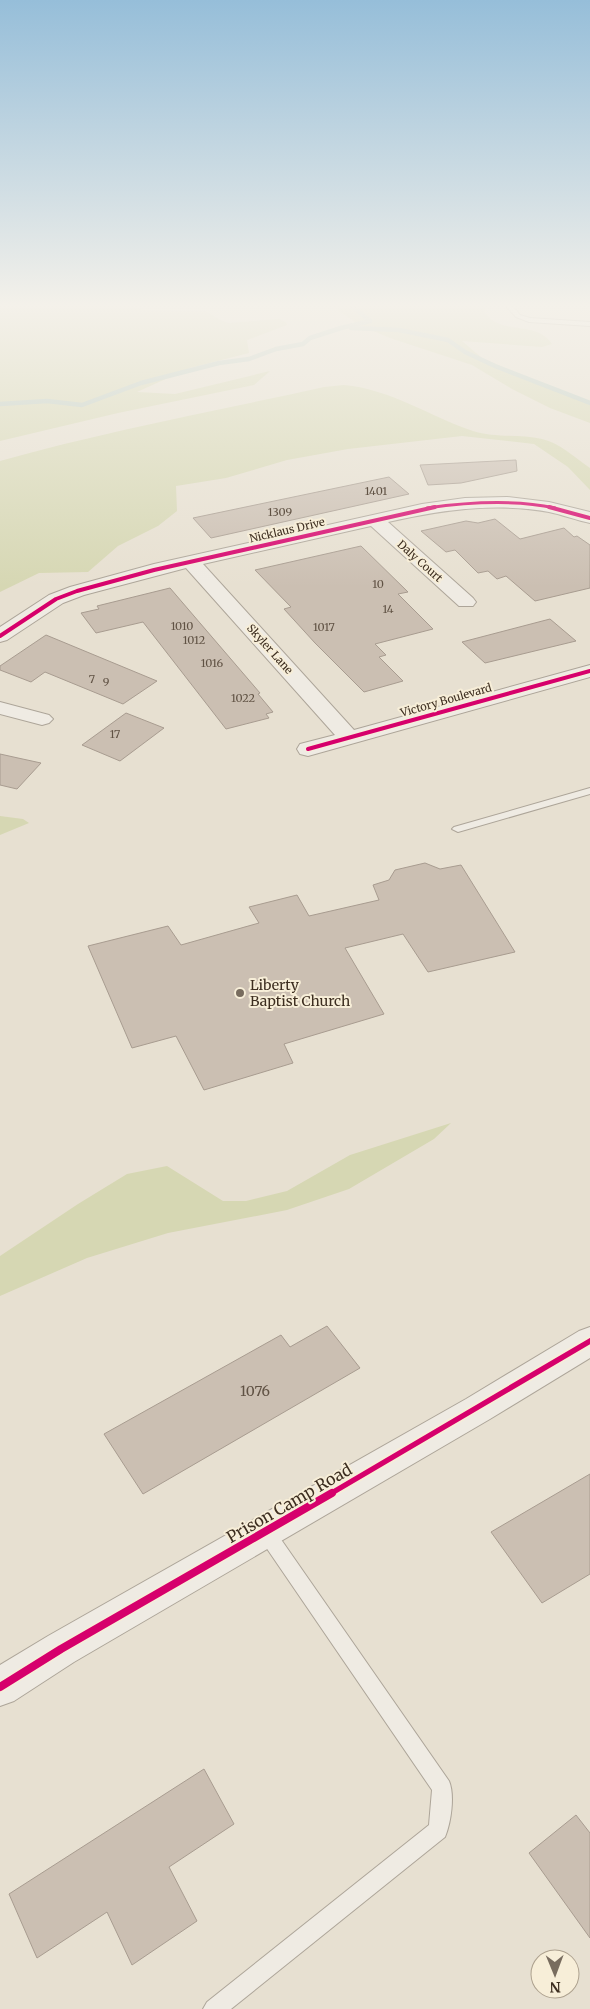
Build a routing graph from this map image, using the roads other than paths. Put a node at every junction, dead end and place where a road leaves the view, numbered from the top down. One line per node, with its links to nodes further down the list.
1 (590, 518): 2 (street, Nicklaus Drive)
2 (375, 520): 3 (street, Nicklaus Drive); 4 (street, Daly Court)
3 (191, 562): 5 (street, Nicklaus Drive); 9 (street, Skyler Lane)
4 (466, 602)
5 (0, 636)
6 (590, 671): 9 (street, Victory Boulevard)
7 (0, 708): 8 (street)
8 (42, 719)
9 (349, 737): 10 (street, Victory Boulevard)
10 (308, 749)
11 (590, 791): 12 (lane)
12 (458, 829)
13 (590, 1341): 14 (street, Prison Camp Road)
14 (265, 1531): 15 (street, Prison Camp Road); 16 (lane)
15 (0, 1686)
16 (214, 2009)

